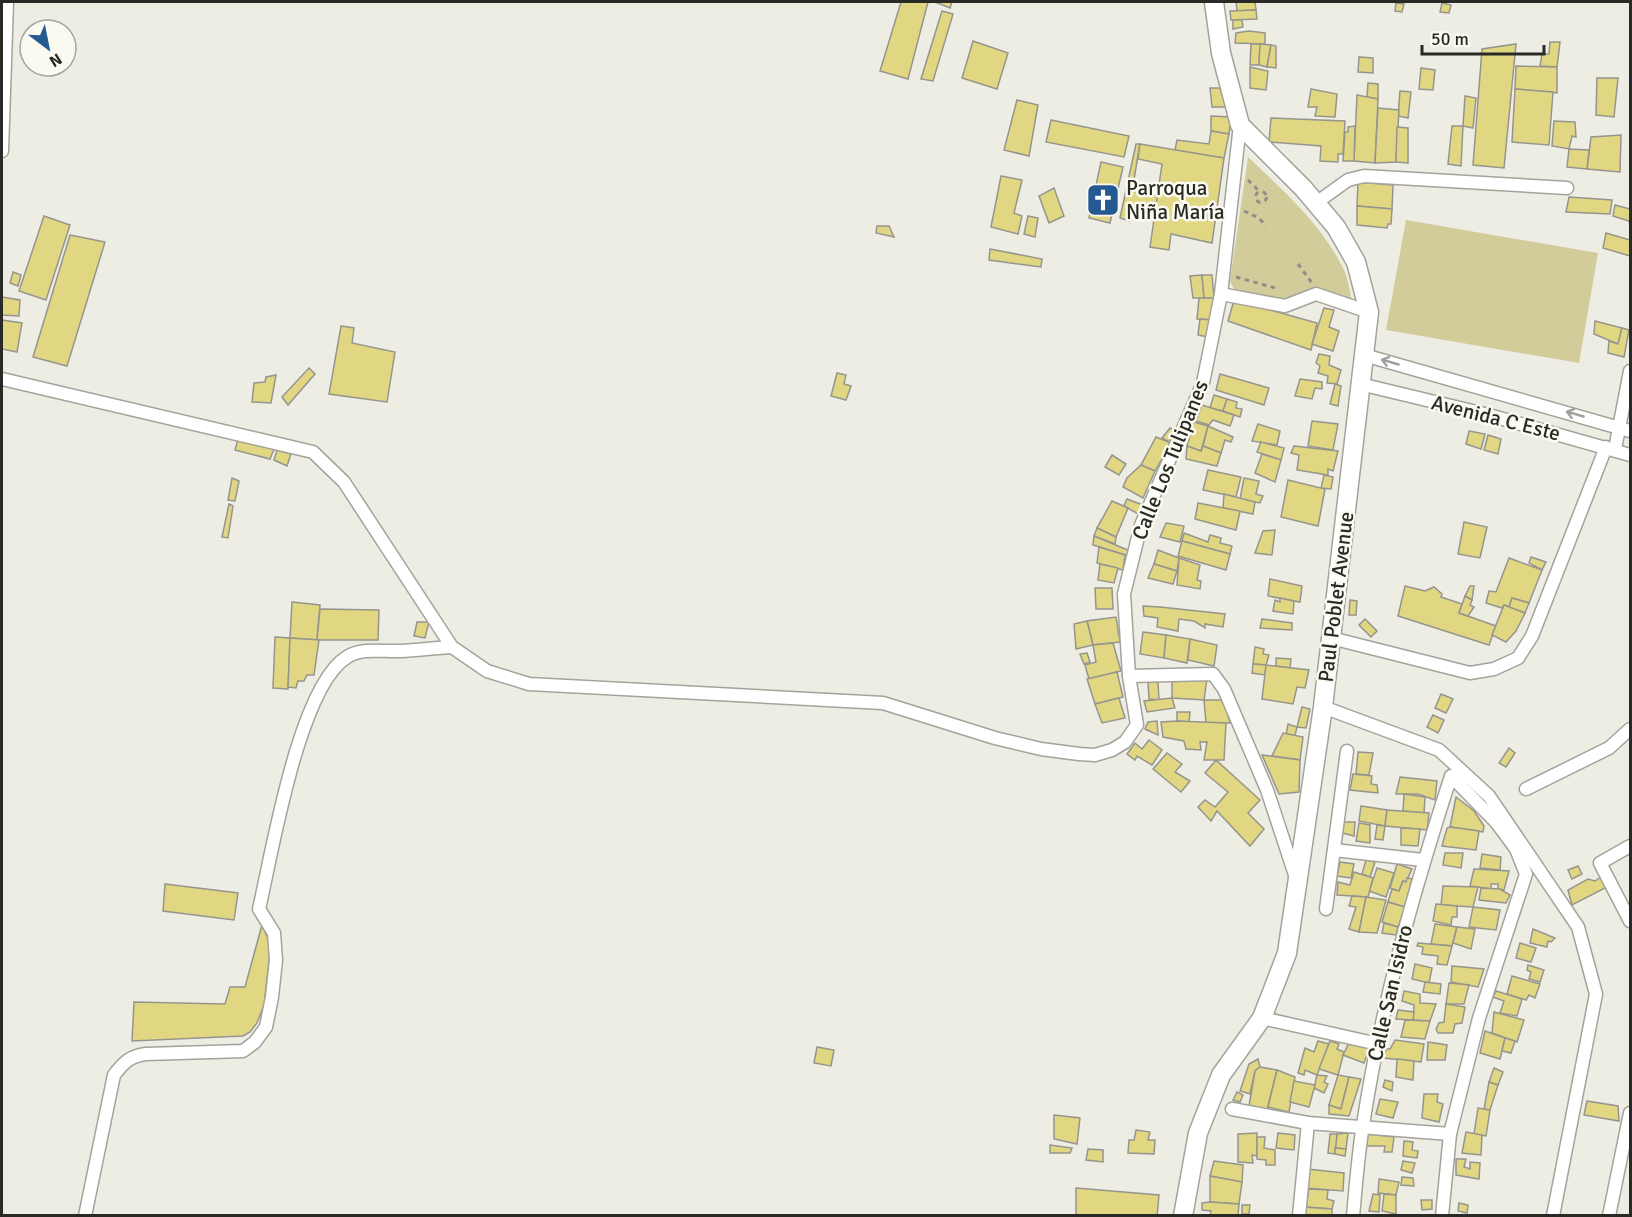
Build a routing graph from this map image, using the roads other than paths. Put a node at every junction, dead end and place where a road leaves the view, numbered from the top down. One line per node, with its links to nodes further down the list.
1 (7, 2): 4 (street)
2 (1214, 2): 3 (main road, Paul Poblet Avenue)
3 (1240, 125): 6 (main road, Paul Poblet Avenue); 7 (street, Calle Los Tulipanes)
4 (2, 151)
5 (1566, 188): 6 (street)
6 (1316, 203): 8 (main road, Paul Poblet Avenue)
7 (1221, 294): 8 (street); 18 (street, Calle Los Tulipanes)
8 (1369, 312): 9 (main road, Paul Poblet Avenue)
9 (1364, 355): 12 (main road, Paul Poblet Avenue); 13 (street, one-way to 9)
10 (1630, 371): 13 (street)
11 (2, 379): 17 (street)
12 (1360, 384): 14 (street, Avenida C Este); 16 (main road, Paul Poblet Avenue)
13 (1626, 429): 14 (street)
14 (1611, 448): 15 (street, Avenida C Este); 16 (street)
15 (1630, 455)
16 (1331, 638): 19 (main road, Paul Poblet Avenue)
17 (452, 647): 18 (street, Calle Los Tulipanes); 36 (street)
18 (1129, 676): 26 (street)
19 (1323, 707): 26 (main road, Paul Poblet Avenue); 41 (street)
20 (1630, 729): 22 (street)
21 (1347, 751): 24 (street)
22 (1526, 789)
23 (1630, 846): 28 (street)
24 (1334, 850): 25 (street); 27 (street)
25 (1423, 860): 30 (street, Calle San Isidro); 35 (street, Calle San Isidro)
26 (1298, 885): 29 (main road, Paul Poblet Avenue)
27 (1326, 909)
28 (1630, 921)
29 (1262, 1018): 30 (street); 37 (main road, Paul Poblet Avenue)
30 (1377, 1044): 34 (street, Calle San Isidro)
31 (1232, 1109): 33 (street)
32 (1630, 1113): 42 (street)
33 (1308, 1123): 34 (street); 38 (street)
34 (1362, 1126): 35 (street); 39 (street, Calle San Isidro)
35 (1450, 1134): 40 (street)
36 (85, 1215)
37 (1183, 1215)
38 (1299, 1215)
39 (1353, 1215)
40 (1442, 1215)
41 (1553, 1215)
42 (1609, 1215)

